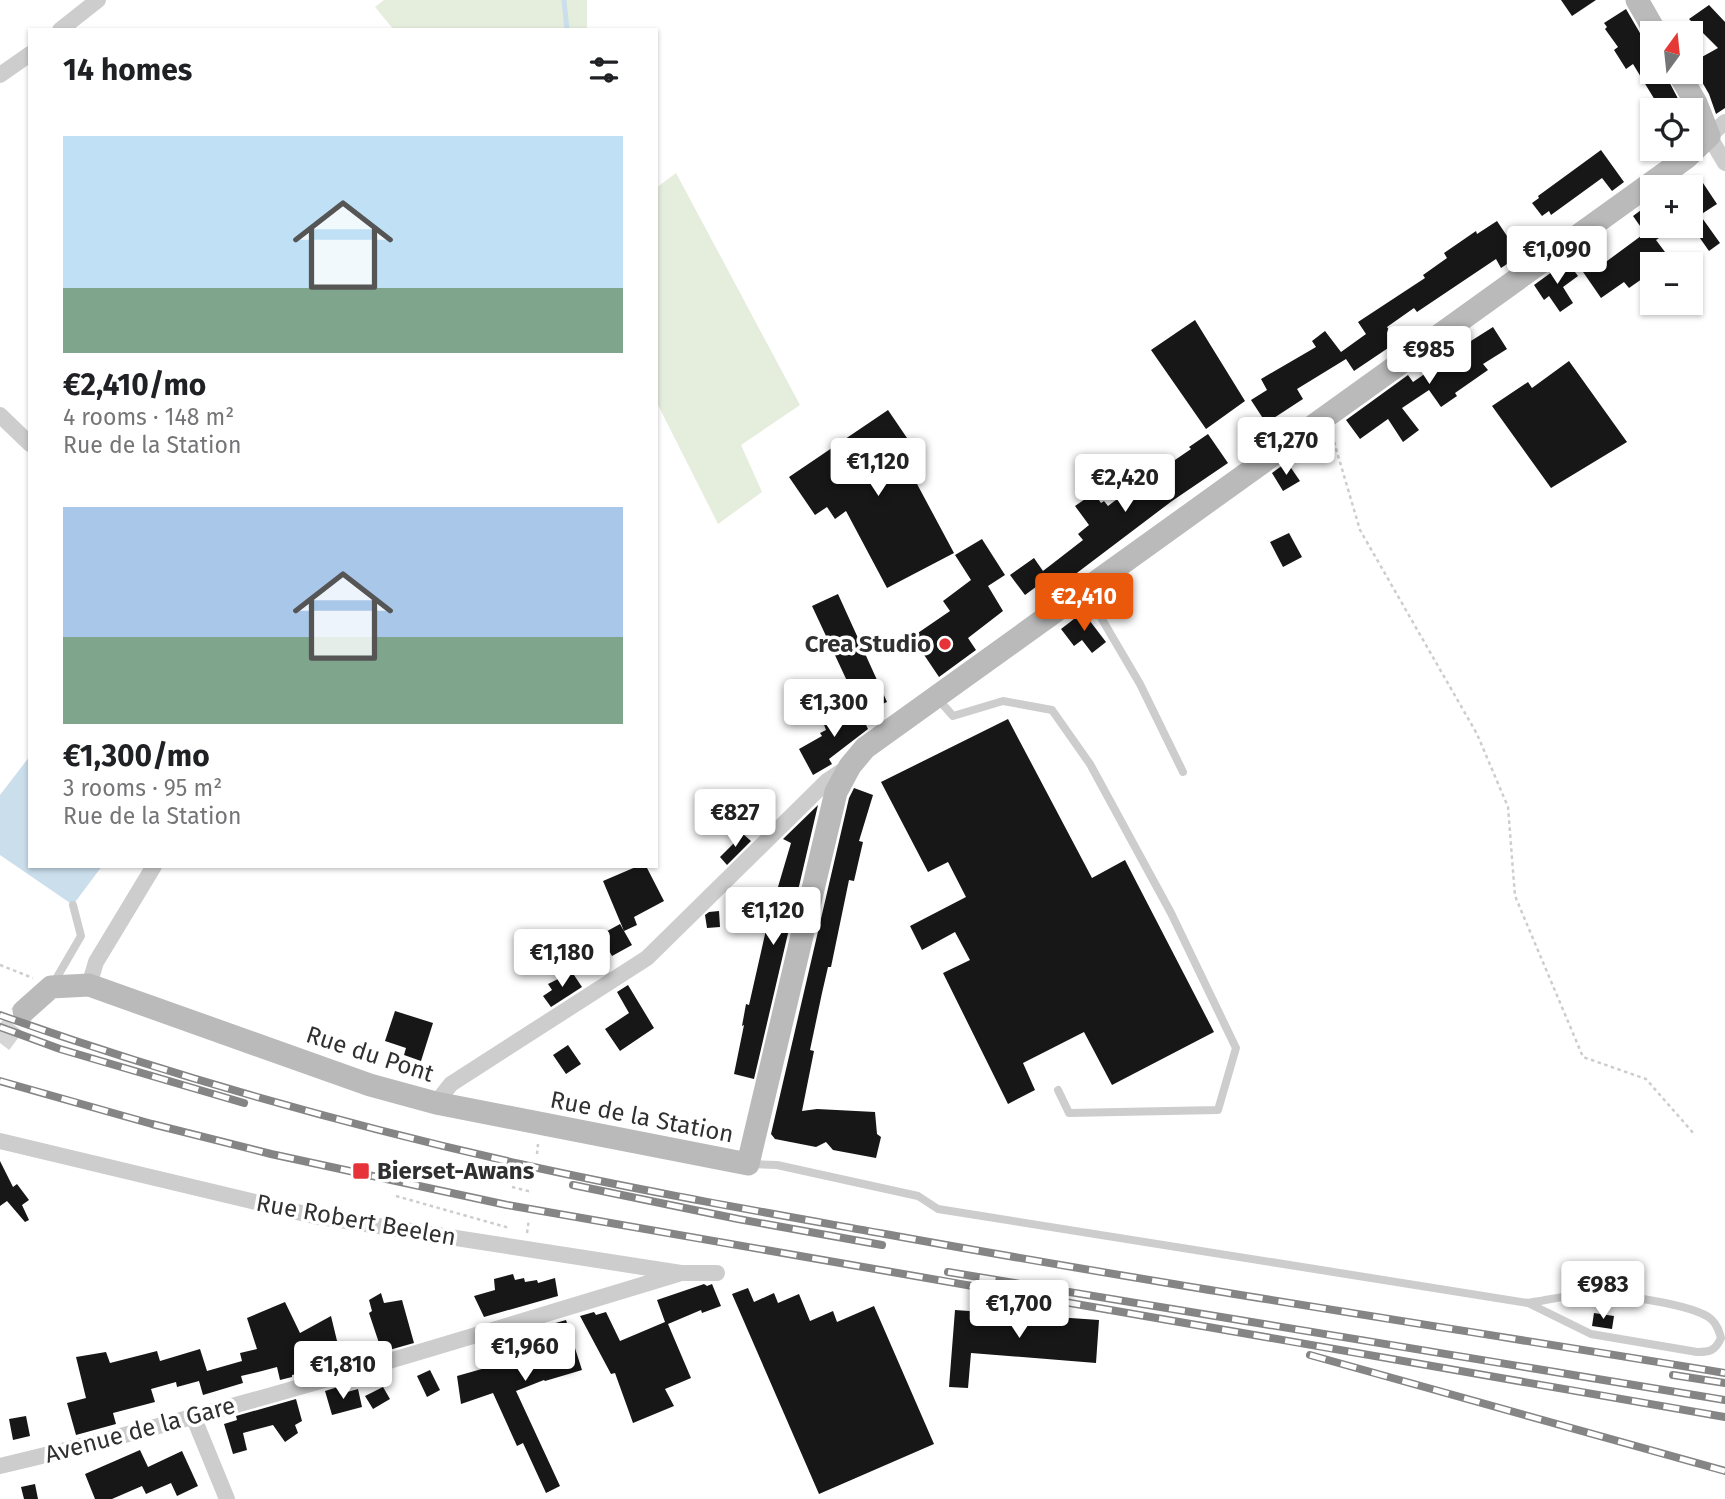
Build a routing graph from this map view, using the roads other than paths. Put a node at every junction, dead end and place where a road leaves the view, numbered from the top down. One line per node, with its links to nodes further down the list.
1 (98, 0): 4 (street)
2 (1637, 0): 3 (street)
3 (1649, 21)
4 (63, 28)
5 (28, 55): 6 (street)
6 (0, 75)
7 (1685, 84): 8 (street)
8 (1717, 129): 9 (street); 12 (street, Rue de la Station)
9 (1725, 163)
10 (0, 415): 11 (street)
11 (28, 442)
12 (1085, 590): 13 (street, Rue de la Station); 15 (lane)
13 (936, 696): 14 (street, Rue de la Station); 21 (lane)
14 (850, 766): 22 (street, Rue du Pont); 24 (street, Rue de la Station)
15 (1183, 772)
16 (153, 868): 18 (street)
17 (73, 905): 19 (lane)
18 (89, 985): 19 (street, Rue du Pont); 22 (street, Rue du Pont)
19 (51, 987): 20 (street)
20 (24, 1011)
21 (1058, 1090)
22 (436, 1103): 24 (street, Rue de la Station)
23 (0, 1141): 25 (street, Rue Robert Beelen)
24 (748, 1164): 27 (lane)
25 (681, 1273): 26 (street, Rue Robert Beelen); 28 (street, Avenue de la Gare)
26 (717, 1273)
27 (1528, 1303): 27 (lane)
28 (193, 1416): 29 (street, Avenue de la Gare); 30 (street)
29 (0, 1466)
30 (228, 1499)

